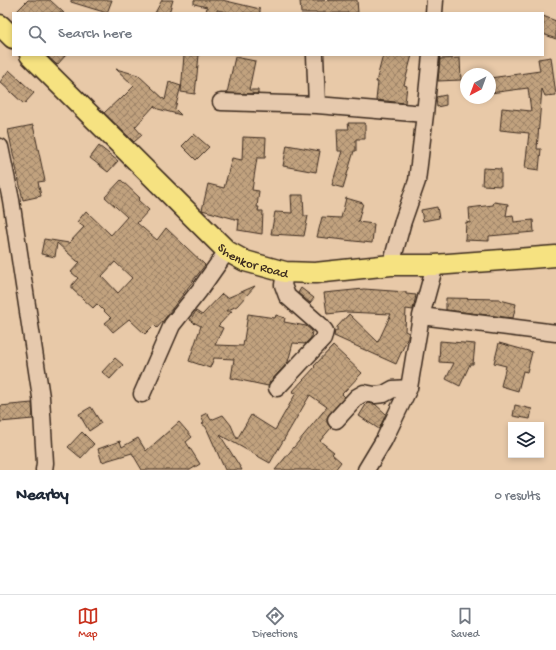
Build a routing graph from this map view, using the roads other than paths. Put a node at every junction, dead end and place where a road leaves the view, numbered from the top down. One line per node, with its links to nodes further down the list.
1 (435, 0): 2 (street)
2 (434, 12)
3 (0, 25): 4 (main road)
4 (12, 37)
5 (31, 56): 13 (main road, Shenkor Road)
6 (315, 56): 9 (street)
7 (431, 56): 10 (street)
8 (221, 102): 9 (street)
9 (317, 105): 10 (street)
10 (425, 114): 15 (street)
11 (0, 147): 12 (street)
12 (6, 206): 24 (street)
13 (227, 251): 17 (main road, Shenkor Road); 22 (street)
14 (556, 256): 16 (main road, Shenkor Road)
15 (391, 265): 16 (main road, Shenkor Road); 17 (main road, Shenkor Road)
16 (435, 265): 18 (street)
17 (285, 272): 20 (street)
18 (421, 316): 19 (street); 21 (street)
19 (556, 333)
20 (277, 388)
21 (409, 388): 23 (street); 25 (street)
22 (142, 394)
23 (336, 420)
24 (44, 470)
25 (366, 470)

